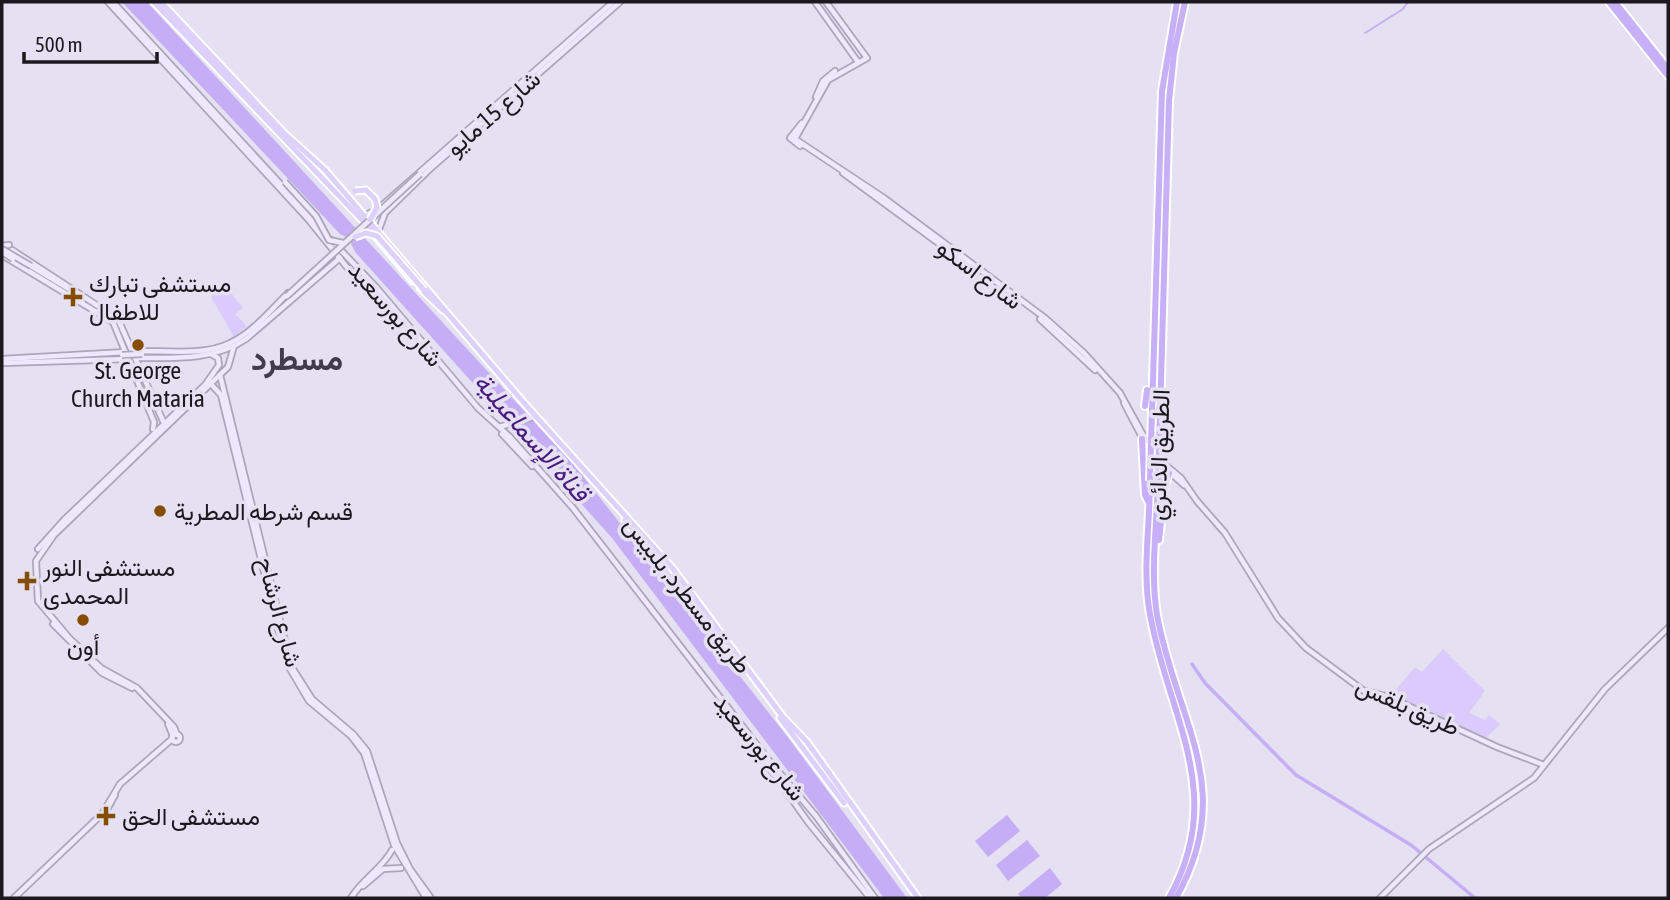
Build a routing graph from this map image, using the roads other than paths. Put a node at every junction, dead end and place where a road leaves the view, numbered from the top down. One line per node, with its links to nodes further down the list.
1 (111, 2): 18 (main road, شارع بورسعيد); 30 (main road, شارع بورسعيد)
2 (154, 2): 19 (main road)
3 (161, 2): 15 (main road)
4 (612, 2): 16 (main road, شارع 15 مايو)
5 (620, 2): 16 (main road, شارع 15 مايو)
6 (815, 2): 12 (main road)
7 (826, 2): 12 (main road)
8 (1177, 2): 49 (highway, الطريق الدائري)
9 (1185, 2): 58 (highway, الطريق الدائري)
10 (1609, 2): 14 (highway)
11 (1615, 2): 13 (highway)
12 (858, 61): 66 (main road, شارع اسكو)
13 (1668, 69)
14 (1668, 76)
15 (318, 163): 17 (main road); 19 (main road)
16 (429, 166): 21 (main road); 23 (main road, شارع 15 مايو); 25 (main road, شارع 15 مايو)
17 (324, 168): 20 (main road); 22 (main road)
18 (267, 169): 28 (main road, bridge); 38 (main road, شارع بورسعيد)
19 (312, 169): 20 (main road)
20 (318, 175): 29 (main road)
21 (420, 175): 24 (main road, bridge); 27 (main road, bridge)
22 (352, 204): 24 (main road); 24 (main road, bridge)
23 (372, 213): 24 (main road, شارع 15 مايو); 25 (main road)
24 (367, 218): 26 (main road); 28 (main road, bridge)
25 (381, 220): 26 (main road, شارع 15 مايو)
26 (380, 234): 29 (main road); 41 (main road)
27 (355, 237): 43 (main road, bridge); 47 (main road, bridge)
28 (344, 243): 43 (main road, bridge)
29 (383, 248): 41 (main road); 47 (main road)
30 (333, 249): 32 (main road); 34 (main road, شارع بورسعيد)
31 (2, 250): 33 (main road); 36 (main road); 37 (main road, bridge)
32 (328, 255): 35 (main road); 45 (main road)
33 (24, 258): 36 (main road); 40 (main road)
34 (341, 258): 35 (main road); 39 (main road, شارع بورسعيد)
35 (334, 260): 48 (main road)
36 (19, 265): 44 (main road)
37 (30, 267): 40 (main road); 44 (main road)
38 (373, 284): 39 (main road); 42 (main road, شارع بورسعيد)
39 (366, 290): 46 (main road, شارع بورسعيد)
40 (79, 293): 53 (main road)
41 (432, 294): 47 (main road)
42 (382, 295): 46 (main road); 64 (main road, شارع بورسعيد)
43 (288, 297): 45 (main road); 48 (main road)
44 (75, 298): 53 (main road)
45 (280, 300): 51 (main road)
46 (374, 300): 84 (main road, شارع بورسعيد)
47 (440, 305): 62 (main road, طريق مسطرد, بلبيس); 74 (main road, طريق مسطرد, بلبيس)
48 (279, 311): 50 (main road)
49 (1153, 344): 61 (highway); 66 (highway, الطريق الدائري)
50 (234, 346): 52 (main road); 55 (main road)
51 (200, 353): 52 (main road); 53 (main road)
52 (211, 354): 54 (main road)
53 (131, 355): 56 (main road); 63 (main road); 63 (main road)
54 (219, 359): 55 (main road); 79 (main road)
55 (231, 360): 57 (main road)
56 (2, 361)
57 (220, 375): 59 (main road); 60 (main road)
58 (1162, 379): 67 (highway); 69 (highway, الطريق الدائري, bridge)
59 (222, 383): 60 (main road); 71 (main road)
60 (214, 386): 71 (main road); 79 (main road)
61 (1144, 406)
62 (532, 418): 64 (main road); 75 (main road, طريق مسطرد, بلبيس)
63 (154, 422): 65 (main road)
64 (503, 428): 83 (main road, شارع بورسعيد)
65 (153, 429)
66 (1146, 441): 68 (main road); 69 (highway, الطريق الدائري, bridge); 70 (main road); 72 (highway)
67 (1166, 444)
68 (1169, 473): 70 (main road); 73 (highway)
69 (1154, 481): 72 (highway, الطريق الدائري); 73 (highway, الطريق الدائري)
70 (1189, 491): 82 (main road, طريق بلقس)
71 (248, 495): 96 (main road, شارع الرشاح)
72 (1150, 504): 92 (highway, الطريق الدائري)
73 (1157, 545): 92 (highway, الطريق الدائري)
74 (668, 564): 75 (main road); 76 (main road, طريق مسطرد, بلبيس)
75 (667, 573): 77 (main road, طريق مسطرد, بلبيس)
76 (678, 576): 77 (main road); 81 (main road, طريق مسطرد, بلبيس)
77 (677, 585): 81 (main road, طريق مسطرد, بلبيس)
78 (1668, 628): 82 (main road)
79 (118, 680): 80 (main road)
80 (174, 738): 91 (main road); 91 (main road)
81 (805, 745): 98 (main road, طريق مسطرد, بلبيس)
82 (1544, 765): 99 (main road)
83 (811, 811): 84 (main road); 85 (main road, شارع بورسعيد)
84 (804, 817): 86 (main road, شارع بورسعيد)
85 (820, 821): 86 (main road); 97 (main road, شارع بورسعيد)
86 (812, 827): 97 (main road, شارع بورسعيد)
87 (392, 850): 88 (main road)
88 (386, 861): 89 (main road); 95 (main road)
89 (389, 867): 90 (main road); 95 (main road)
90 (401, 867)
91 (43, 872): 94 (main road)
92 (1184, 874): 93 (highway, الطريق الدائري)
93 (1174, 896)
94 (16, 898)
95 (353, 898)
96 (429, 898)
97 (872, 898)
98 (916, 898)
99 (1380, 898)

